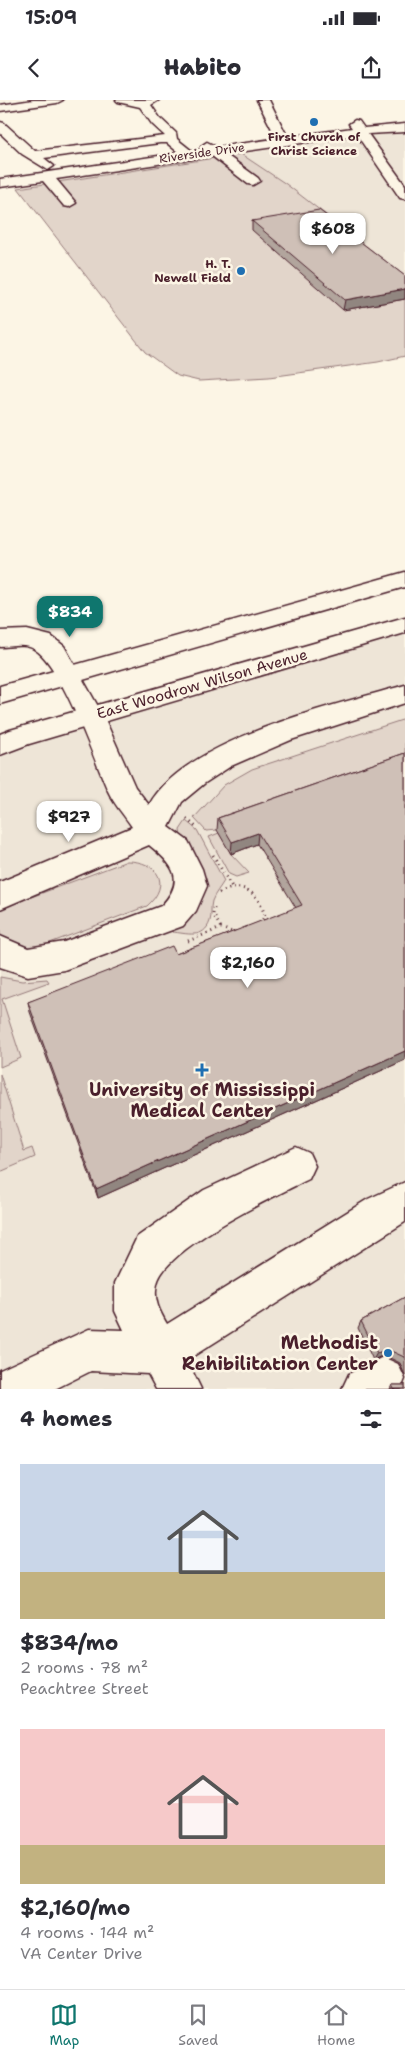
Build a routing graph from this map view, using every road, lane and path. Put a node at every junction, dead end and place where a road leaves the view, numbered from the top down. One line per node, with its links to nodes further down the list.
1 (57, 100): 5 (street)
2 (122, 100): 4 (street)
3 (263, 100): 10 (street)
4 (149, 102): 12 (street)
5 (0, 108)
6 (405, 121): 8 (street, Riverside Drive)
7 (0, 126): 14 (street)
8 (357, 128): 9 (street, Riverside Drive); 10 (street, Riverside Drive); 13 (street, Riverside Drive); 19 (street)
9 (405, 128)
10 (280, 134): 13 (street, Riverside Drive)
11 (0, 146): 14 (street)
12 (180, 148): 13 (street, Riverside Drive); 14 (street); 15 (street, Riverside Drive)
13 (210, 148): 17 (street)
14 (31, 153): 15 (street)
15 (50, 173): 16 (street, Riverside Drive); 18 (street, Riverside Drive); 20 (street)
16 (0, 174)
17 (253, 181)
18 (0, 183)
19 (405, 195)
20 (69, 203)
21 (405, 579): 24 (street)
22 (405, 625): 27 (street, East Woodrow Wilson Avenue)
23 (0, 638): 24 (street)
24 (69, 675): 26 (street); 27 (street)
25 (405, 694): 30 (street)
26 (0, 695)
27 (91, 717): 28 (street, East Woodrow Wilson Avenue); 30 (street)
28 (0, 746)
29 (193, 813): 31 (path)
30 (152, 831): 34 (street); 39 (street)
31 (200, 833)
32 (210, 850): 33 (path)
33 (232, 887): 35 (path); 36 (path)
34 (0, 896)
35 (255, 926)
36 (220, 928): 37 (path); 38 (path)
37 (240, 931)
38 (186, 942)
39 (0, 950)
40 (296, 1166): 42 (street)
41 (393, 1207): 42 (street)
42 (170, 1371): 43 (street)
43 (8, 1389)

